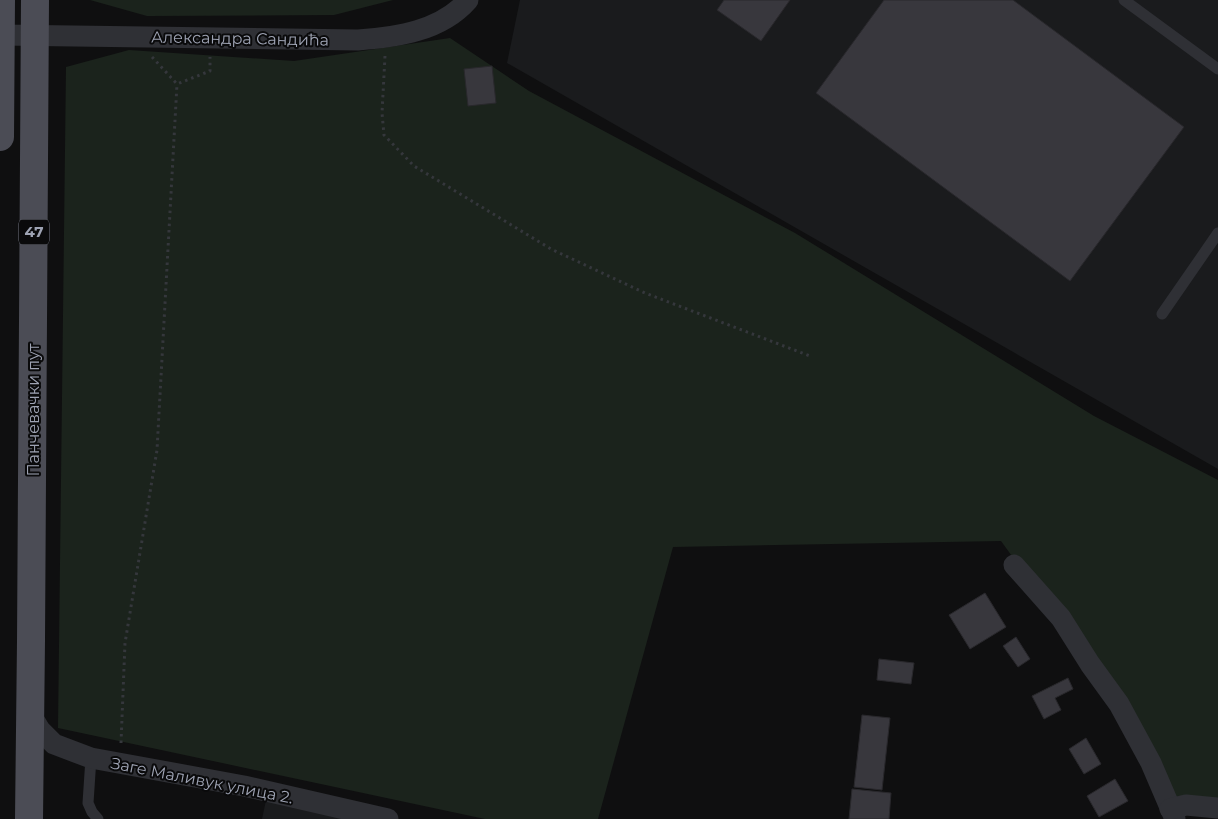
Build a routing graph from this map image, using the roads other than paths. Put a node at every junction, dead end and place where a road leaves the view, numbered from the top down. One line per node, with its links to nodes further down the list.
1 (1, 0): 5 (main road)
2 (35, 0): 6 (main road, Панчевачки пут / 47)
3 (468, 0): 6 (street, Александра Сандића)
4 (1124, 0): 7 (lane)
5 (1, 35): 6 (street, Александра Сандића); 8 (main road)
6 (36, 36): 12 (main road, Панчевачки пут / 47)
7 (1218, 69)
8 (0, 137)
9 (1218, 233): 10 (lane)
10 (1162, 314)
11 (1014, 564): 16 (street)
12 (31, 715): 13 (street, Заге Маливук улица 2.); 17 (main road, Панчевачки пут / 47)
13 (91, 758): 14 (lane); 20 (street, Заге Маливук улица 2.)
14 (88, 803): 18 (lane); 19 (lane)
15 (1218, 808): 16 (street)
16 (1172, 814)
17 (29, 819)
18 (87, 819)
19 (98, 819)
20 (388, 819)

